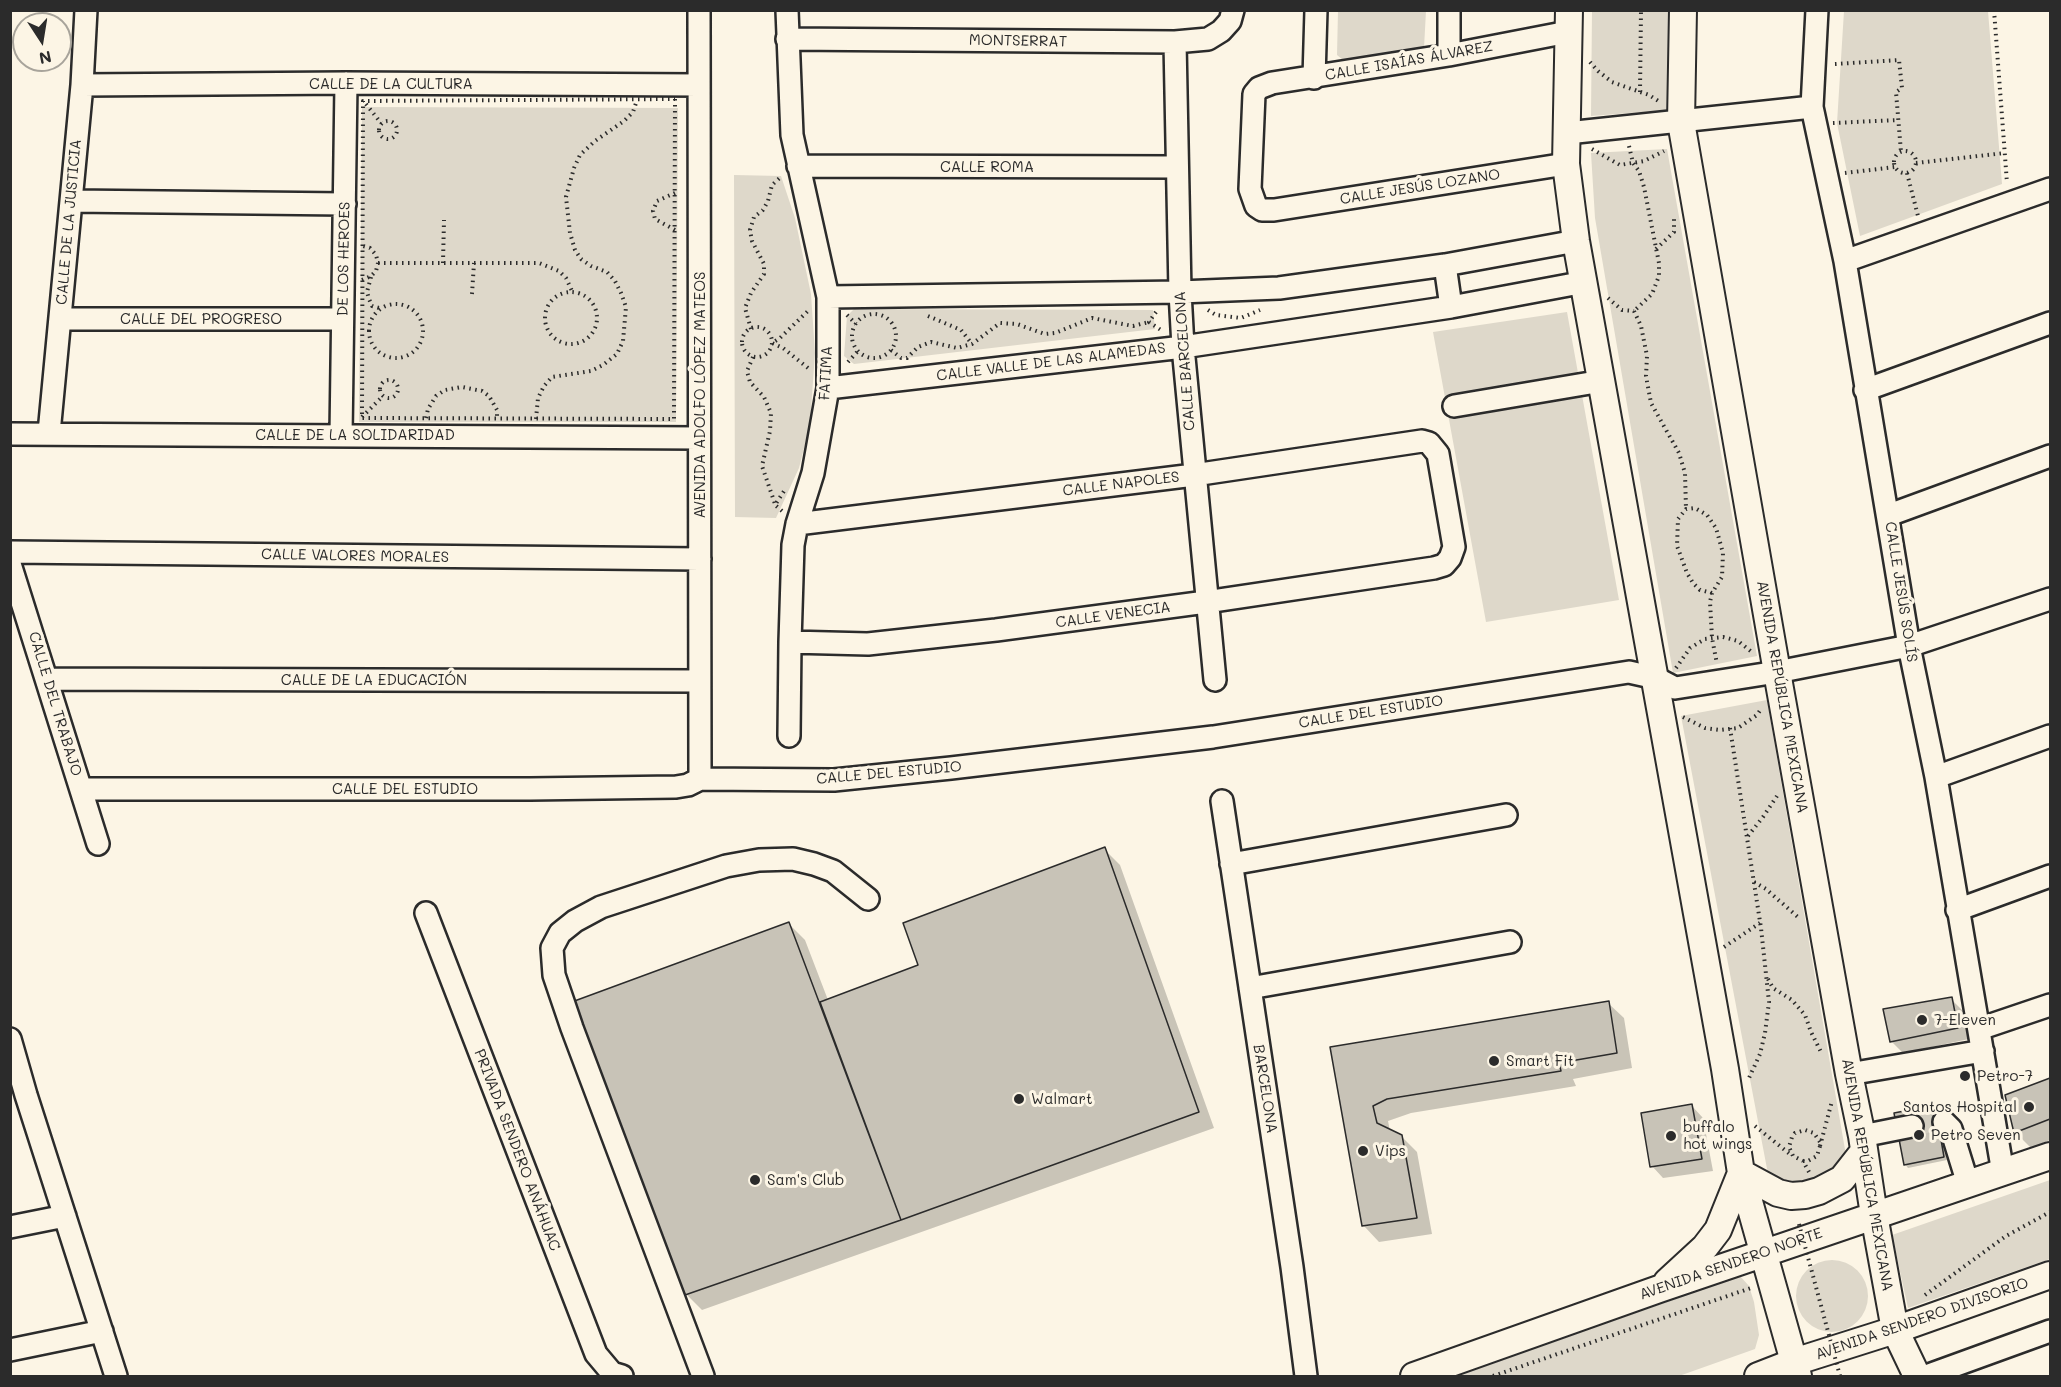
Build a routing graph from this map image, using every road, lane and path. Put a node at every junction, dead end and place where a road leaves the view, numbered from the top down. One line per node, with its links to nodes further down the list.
1 (86, 10): 19 (street, CALLE DE LA JUSTICIA)
2 (699, 10): 20 (street, AVENIDA ADOLFO LÓPEZ MATEOS)
3 (787, 10): 12 (street, FATIMA)
4 (1233, 10): 13 (street, MONTSERRAT)
5 (1316, 10): 17 (street)
6 (1449, 10): 15 (street)
7 (1641, 10): 21 (path)
8 (1683, 10): 25 (main road, AVENIDA REPÚBLICA MEXICANA)
9 (1817, 10): 24 (street, CALLE JESÚS SOLÍS)
10 (1994, 10): 37 (path)
11 (1568, 21): 15 (street, CALLE ISAÍAS ÁLVAREZ); 29 (main road)
12 (788, 39): 13 (street, MONTSERRAT); 41 (street, FATIMA)
13 (1175, 42): 42 (street, CALLE BARCELONA)
14 (1836, 54): 26 (path)
15 (1449, 55): 17 (street, CALLE ISAÍAS ÁLVAREZ)
16 (1587, 69): 21 (path)
17 (1314, 78): 52 (street, CALLE ISAÍAS ÁLVAREZ)
18 (346, 83): 19 (street, CALLE DE LA CULTURA); 20 (street, CALLE DE LA CULTURA); 51 (street, DE LOS HEROES)
19 (82, 85): 50 (street, CALLE DE LA JUSTICIA)
20 (699, 85): 106 (street, AVENIDA ADOLFO LÓPEZ MATEOS)
21 (1640, 92): 25 (path)
22 (637, 99): 23 (path); 49 (path); 102 (path)
23 (363, 101): 27 (path); 58 (path)
24 (1822, 109): 25 (street); 28 (path); 60 (street, CALLE JESÚS SOLÍS)
25 (1673, 116): 29 (street); 126 (main road, AVENIDA REPÚBLICA MEXICANA)
26 (1898, 120): 28 (path); 36 (path)
27 (381, 123): 27 (path)
28 (1831, 123): 30 (path)
29 (1567, 133): 40 (main road)
30 (1833, 133)
31 (1639, 145): 32 (path)
32 (1629, 146): 33 (path); 38 (path)
33 (1619, 147)
34 (1670, 147): 38 (path)
35 (1601, 148): 38 (path)
36 (1901, 152): 39 (path); 43 (path)
37 (2005, 153): 39 (path); 47 (path)
38 (1633, 163): 59 (path)
39 (1916, 163): 45 (path)
40 (1566, 164): 52 (street, CALLE JESÚS LOZANO); 57 (main road)
41 (798, 166): 42 (street, CALLE ROMA); 75 (street, FATIMA)
42 (1177, 167): 69 (street, CALLE BARCELONA)
43 (1895, 167): 44 (path); 45 (path)
44 (1841, 173)
45 (1907, 173): 55 (path)
46 (783, 185): 86 (path)
47 (2008, 189)
48 (2050, 189): 60 (street)
49 (675, 193): 56 (path); 56 (path)
50 (70, 201): 51 (street); 80 (street, CALLE DE LA JUSTICIA)
51 (345, 204): 81 (street, DE LOS HEROES)
52 (1274, 210)
53 (1674, 212): 59 (path)
54 (444, 220): 63 (path)
55 (1919, 220)
56 (675, 230): 102 (path)
57 (1576, 241): 64 (street); 67 (main road)
58 (363, 246): 61 (path); 66 (path)
59 (1656, 249): 76 (path)
60 (1845, 261): 96 (street, CALLE JESÚS SOLÍS)
61 (378, 263): 63 (path); 65 (path)
62 (474, 263): 63 (path); 68 (path); 70 (path)
63 (443, 264)
64 (1444, 265): 69 (street); 73 (street)
65 (371, 276): 66 (path); 74 (path)
66 (362, 280): 99 (path)
67 (1585, 282): 73 (street, CALLE VALLE DE LAS ALAMEDAS); 94 (main road)
68 (572, 291): 68 (path)
69 (1180, 292): 75 (street); 90 (street, CALLE BARCELONA)
70 (472, 294)
71 (1606, 306): 76 (path)
72 (1159, 307): 78 (path)
73 (1451, 307): 90 (street, CALLE VALLE DE LAS ALAMEDAS)
74 (380, 308): 74 (path)
75 (819, 308): 88 (path); 95 (street, FATIMA)
76 (1634, 311): 111 (path)
77 (895, 313): 82 (path)
78 (1162, 314)
79 (926, 315): 89 (path)
80 (60, 319): 81 (street, CALLE DEL PROGRESO); 103 (street, CALLE DE LA JUSTICIA)
81 (342, 319): 105 (street, DE LOS HEROES)
82 (888, 319): 91 (path); 91 (path)
83 (1149, 322): 89 (path)
84 (1162, 323): 87 (path)
85 (2050, 324): 96 (street)
86 (751, 329): 88 (path); 92 (path)
87 (1158, 333)
88 (772, 343): 92 (path); 93 (path)
89 (972, 344): 91 (path)
90 (1183, 347): 95 (street, CALLE VALLE DE LAS ALAMEDAS); 108 (street, CALLE BARCELONA)
91 (891, 351)
92 (753, 357): 110 (path)
93 (812, 362)
94 (1602, 381): 98 (street); 127 (main road)
95 (828, 388): 113 (street, FATIMA)
96 (1865, 390): 112 (street, CALLE JESÚS SOLÍS)
97 (382, 396): 97 (path); 99 (path)
98 (1454, 406)
99 (362, 418): 100 (path)
100 (426, 418): 101 (path); 101 (path)
101 (497, 418): 102 (path)
102 (536, 418)
103 (49, 433): 104 (street, CALLE DE LA SOLIDARIDAD); 105 (street, CALLE DE LA SOLIDARIDAD)
104 (10, 434)
105 (340, 435): 106 (street, CALLE DE LA SOLIDARIDAD)
106 (699, 438): 115 (street, AVENIDA ADOLFO LÓPEZ MATEOS)
107 (2050, 456): 112 (street)
108 (1194, 475): 113 (street, CALLE NAPOLES); 117 (street, CALLE NAPOLES); 120 (street, CALLE BARCELONA)
109 (788, 482): 110 (path)
110 (775, 505): 113 (path)
111 (1686, 509): 118 (path); 118 (path)
112 (1888, 515): 123 (street, CALLE JESÚS SOLÍS)
113 (797, 524): 122 (street, FATIMA)
114 (10, 552): 115 (street, CALLE VALORES MORALES)
115 (700, 559): 130 (street, AVENIDA ADOLFO LÓPEZ MATEOS)
116 (10, 564): 128 (street, CALLE DEL TRABAJO)
117 (1434, 568): 120 (street, CALLE VENECIA)
118 (1712, 593): 121 (path)
119 (2050, 598): 123 (street, CALLE DEL ESTUDIO)
120 (1206, 602): 122 (street, CALLE VENECIA); 129 (street, CALLE BARCELONA)
121 (1712, 638): 124 (path); 125 (path); 127 (path)
122 (790, 642): 136 (street, FATIMA)
123 (1909, 646): 126 (street, CALLE DEL ESTUDIO); 138 (street, CALLE JESÚS SOLÍS)
124 (1757, 656)
125 (1718, 667)
126 (1777, 672): 127 (street, CALLE DEL ESTUDIO); 163 (main road, AVENIDA REPÚBLICA MEXICANA)
127 (1665, 675): 139 (street, CALLE DEL ESTUDIO); 174 (main road)
128 (48, 679): 130 (street, CALLE DE LA EDUCACIÓN); 141 (street, CALLE DEL TRABAJO)
129 (1215, 680)
130 (699, 681): 139 (street, AVENIDA ADOLFO LÓPEZ MATEOS)
131 (1763, 705): 135 (path)
132 (1687, 712): 133 (path)
133 (1677, 714): 134 (path); 135 (path)
134 (1679, 726)
135 (1730, 728): 144 (path)
136 (789, 736)
137 (2050, 736): 138 (street)
138 (1936, 777): 150 (street, CALLE JESÚS SOLÍS)
139 (700, 779): 141 (street, CALLE DEL ESTUDIO)
140 (1780, 787): 144 (path)
141 (81, 789): 145 (street, CALLE DEL TRABAJO)
142 (1222, 801): 146 (street, BARCELONA)
143 (1506, 815): 146 (street)
144 (1747, 837): 148 (path)
145 (99, 844)
146 (1231, 864): 157 (street, BARCELONA)
147 (2050, 876): 150 (street)
148 (1754, 882): 152 (path); 153 (path)
149 (868, 899): 194 (street)
150 (1958, 910): 159 (street, CALLE JESÚS SOLÍS)
151 (426, 913): 193 (street, PRIVADA SENDERO ANÁHUAC)
152 (1803, 920)
153 (1761, 922): 154 (path); 156 (path)
154 (1718, 938)
155 (1510, 942): 157 (street)
156 (1767, 978): 162 (path); 164 (path)
157 (1250, 988): 195 (street, BARCELONA)
158 (2050, 1005): 159 (street)
159 (1979, 1029): 161 (street, CALLE JESÚS SOLÍS)
160 (10, 1039): 165 (street)
161 (1983, 1051): 163 (street); 175 (street, CALLE JESÚS SOLÍS)
162 (1823, 1056)
163 (1849, 1074): 170 (main road, AVENIDA REPÚBLICA MEXICANA)
164 (1743, 1075)
165 (18, 1096): 179 (street)
166 (1832, 1100): 171 (path)
167 (1944, 1122): 176 (street)
168 (1912, 1126): 170 (street)
169 (1753, 1135): 172 (path)
170 (1863, 1143): 174 (main road); 178 (main road, AVENIDA REPÚBLICA MEXICANA)
171 (1820, 1146): 172 (path); 172 (path)
172 (1793, 1156)
173 (2050, 1156): 175 (main road, AVENIDA SENDERO NORTE)
174 (1741, 1173): 182 (main road); 185 (main road)
175 (2003, 1173): 176 (main road, AVENIDA SENDERO NORTE)
176 (1968, 1184): 178 (main road, AVENIDA SENDERO NORTE)
177 (2050, 1212): 186 (path)
178 (1874, 1215): 182 (main road, AVENIDA SENDERO NORTE); 187 (main road, AVENIDA REPÚBLICA MEXICANA)
179 (65, 1216): 181 (street); 188 (street)
180 (1799, 1224): 199 (path, bridge)
181 (10, 1227)
182 (1764, 1254): 184 (main road); 185 (main road, AVENIDA SENDERO NORTE)
183 (2050, 1275): 187 (main road, AVENIDA SENDERO DIVISORIO)
184 (1771, 1280): 191 (main road); 197 (path)
185 (1659, 1289): 196 (main road, AVENIDA SENDERO NORTE)
186 (1917, 1301)
187 (1895, 1330): 191 (main road, AVENIDA SENDERO DIVISORIO); 200 (main road, AVENIDA REPÚBLICA MEXICANA)
188 (102, 1331): 190 (street); 192 (street)
189 (2050, 1331): 201 (street)
190 (10, 1350)
191 (1796, 1369): 198 (main road)
192 (116, 1377)
193 (622, 1377)
194 (703, 1377)
195 (1306, 1377)
196 (1414, 1377)
197 (1493, 1377)
198 (1758, 1377)
199 (1840, 1377)
200 (1917, 1377)
201 (1926, 1377)

